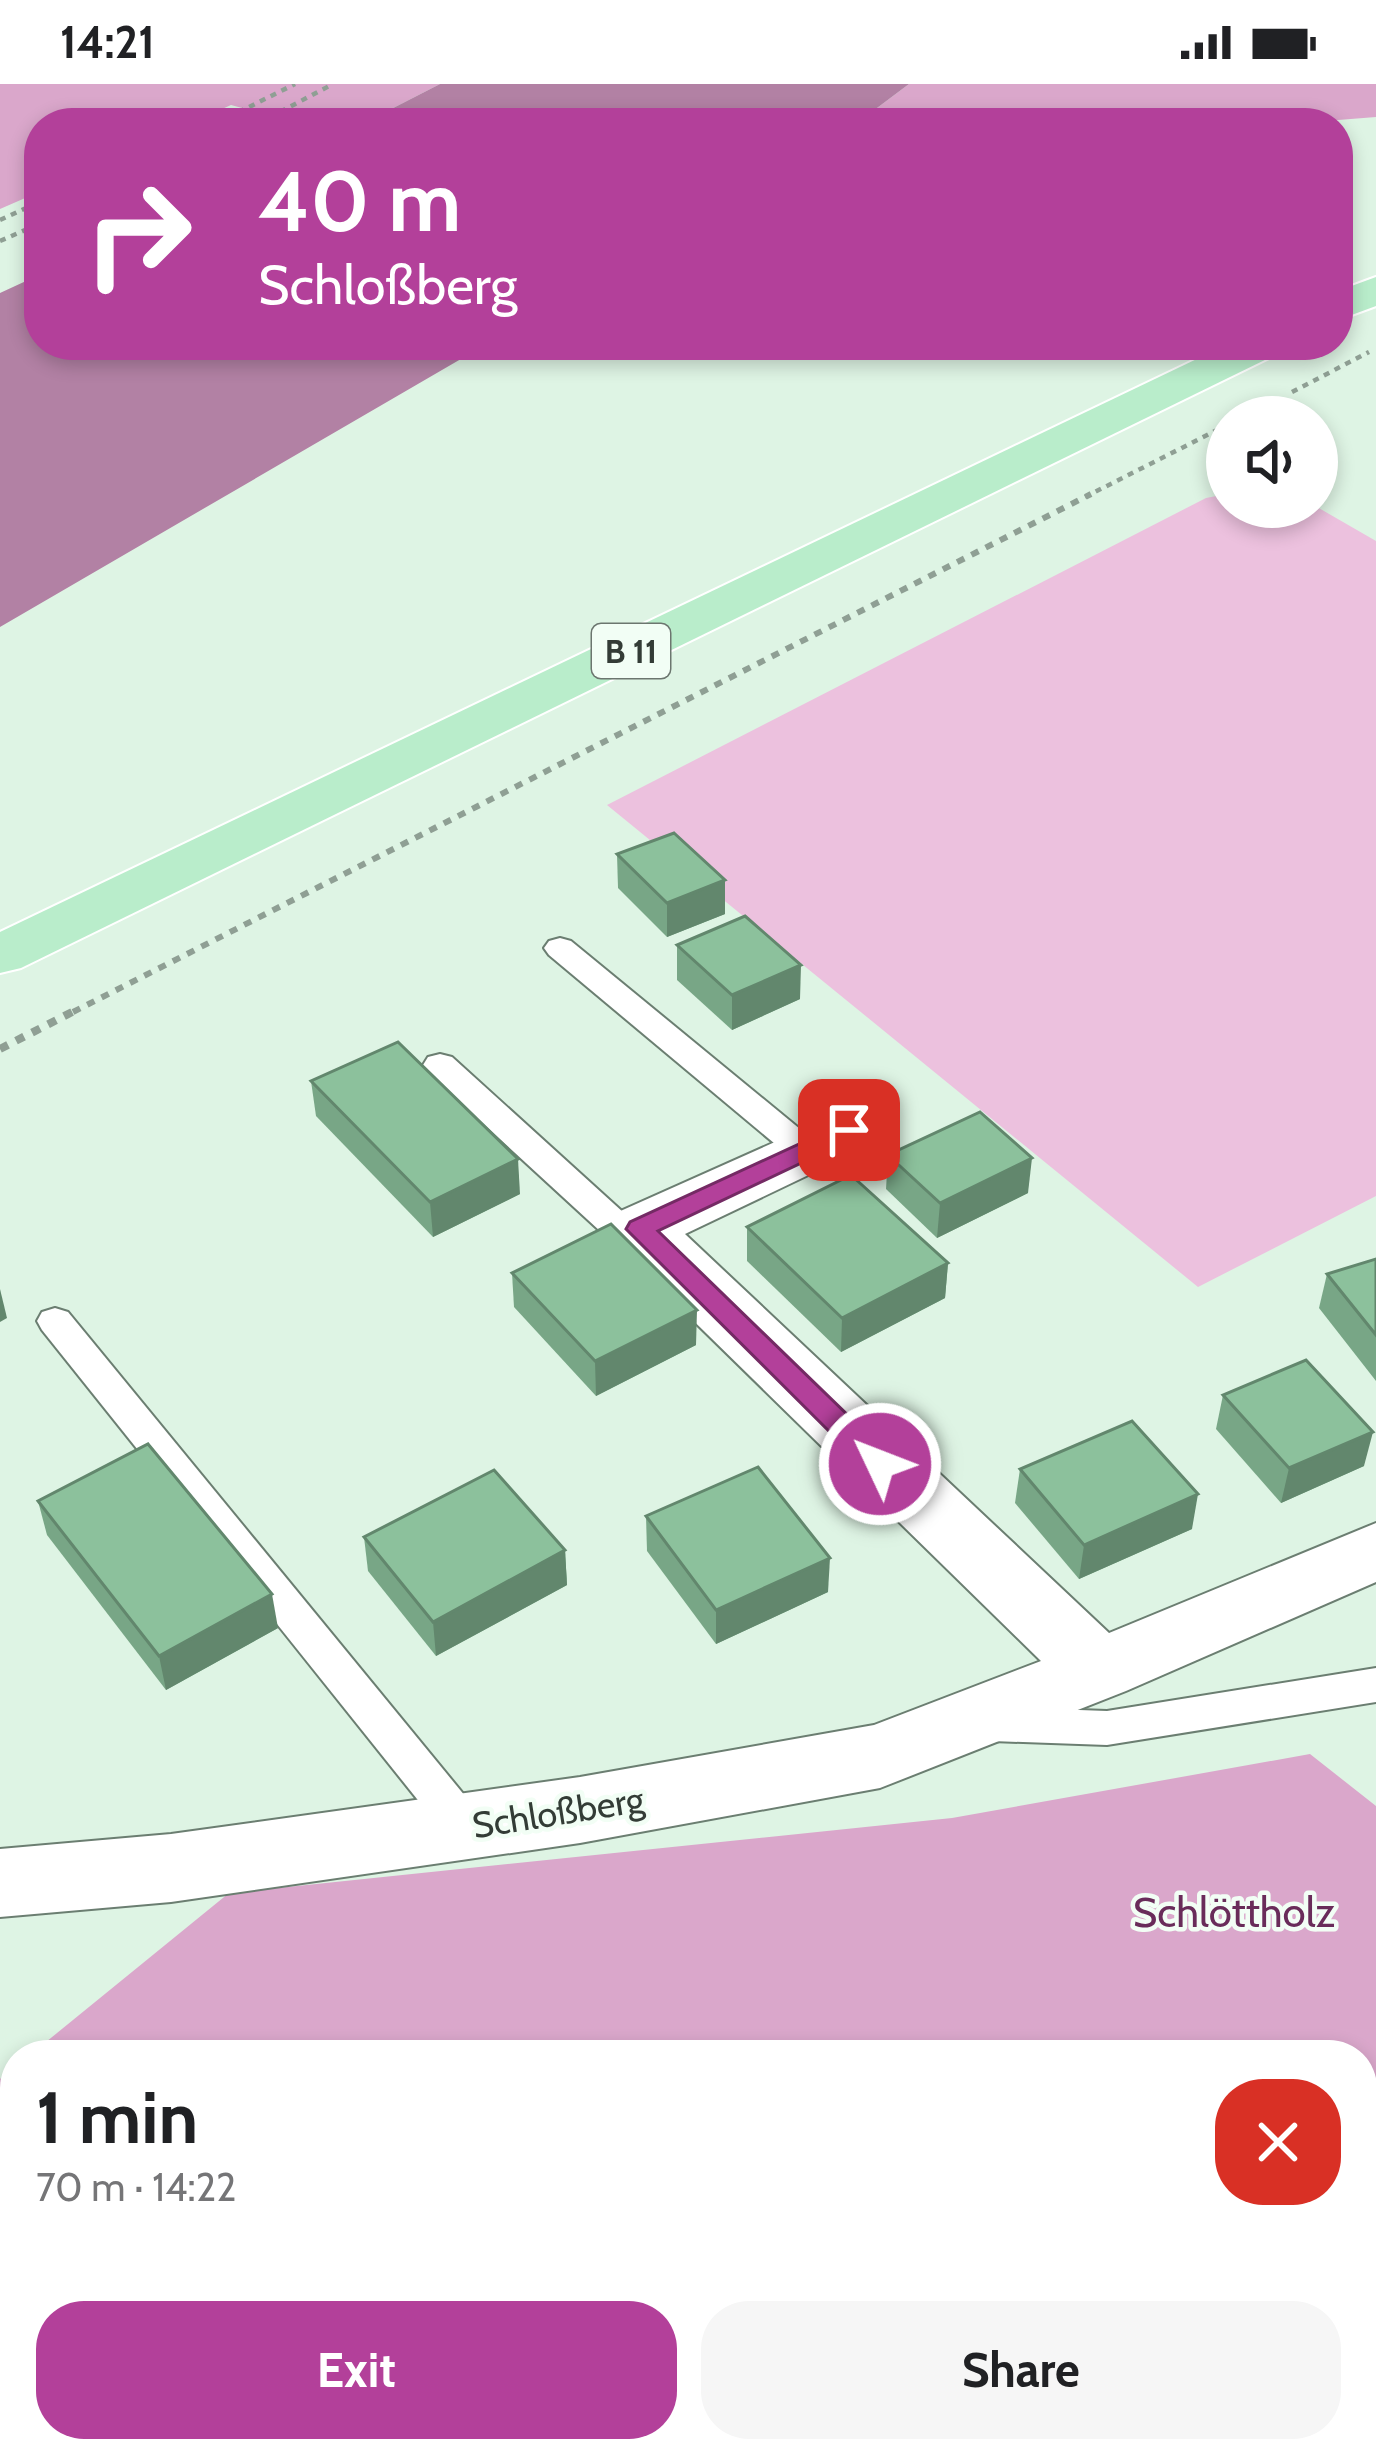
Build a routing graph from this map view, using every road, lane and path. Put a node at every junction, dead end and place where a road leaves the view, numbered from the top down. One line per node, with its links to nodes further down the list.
1 (295, 84): 3 (path)
2 (333, 84): 4 (path)
3 (248, 108)
4 (287, 108)
5 (1230, 360): 10 (main road, B 11)
6 (1353, 360): 7 (path)
7 (1284, 396)
8 (1206, 435): 11 (path)
9 (560, 948): 13 (lane)
10 (0, 956)
11 (0, 1049)
12 (440, 1065): 14 (lane)
13 (827, 1140): 14 (street)
14 (639, 1229): 17 (street)
15 (55, 1321): 20 (lane)
16 (1376, 1551): 17 (street, Schloßberg)
17 (1099, 1670): 19 (street, Schloßberg)
18 (1376, 1685): 19 (lane)
19 (964, 1723): 20 (street, Schloßberg)
20 (464, 1826): 21 (street, Schloßberg)
21 (0, 1883)

